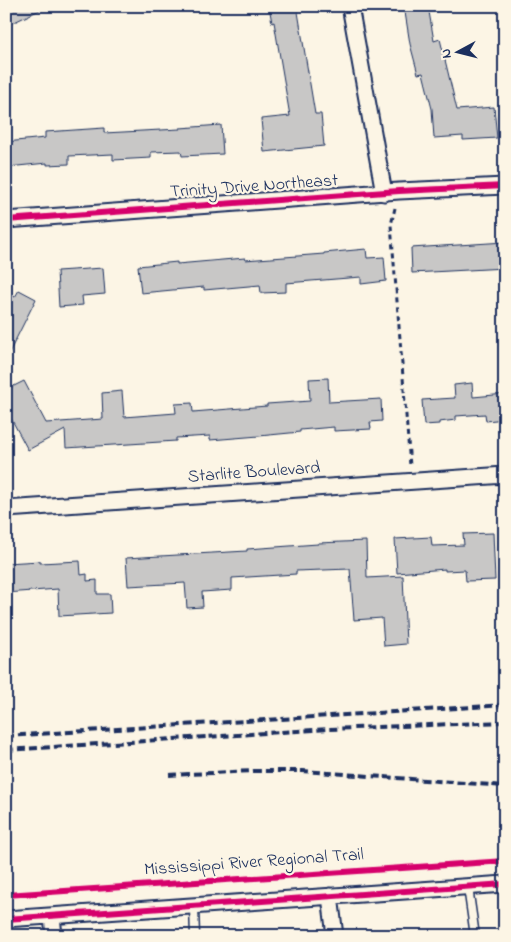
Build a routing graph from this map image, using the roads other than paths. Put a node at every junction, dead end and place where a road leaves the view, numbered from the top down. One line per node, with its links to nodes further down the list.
1 (350, 6): 3 (street)
2 (505, 186): 3 (street, Trinity Drive Northeast)
3 (391, 192): 4 (street, Trinity Drive Northeast)
4 (6, 220)
5 (505, 475): 6 (street, Starlite Boulevard)
6 (6, 509)
7 (505, 884): 8 (street)
8 (468, 887): 9 (street); 16 (lane)
9 (330, 896): 10 (street); 15 (street)
10 (194, 906): 11 (street); 14 (lane)
11 (52, 916): 12 (street); 13 (street)
12 (6, 919)
13 (54, 936)
14 (195, 936)
15 (335, 936)
16 (475, 936)

